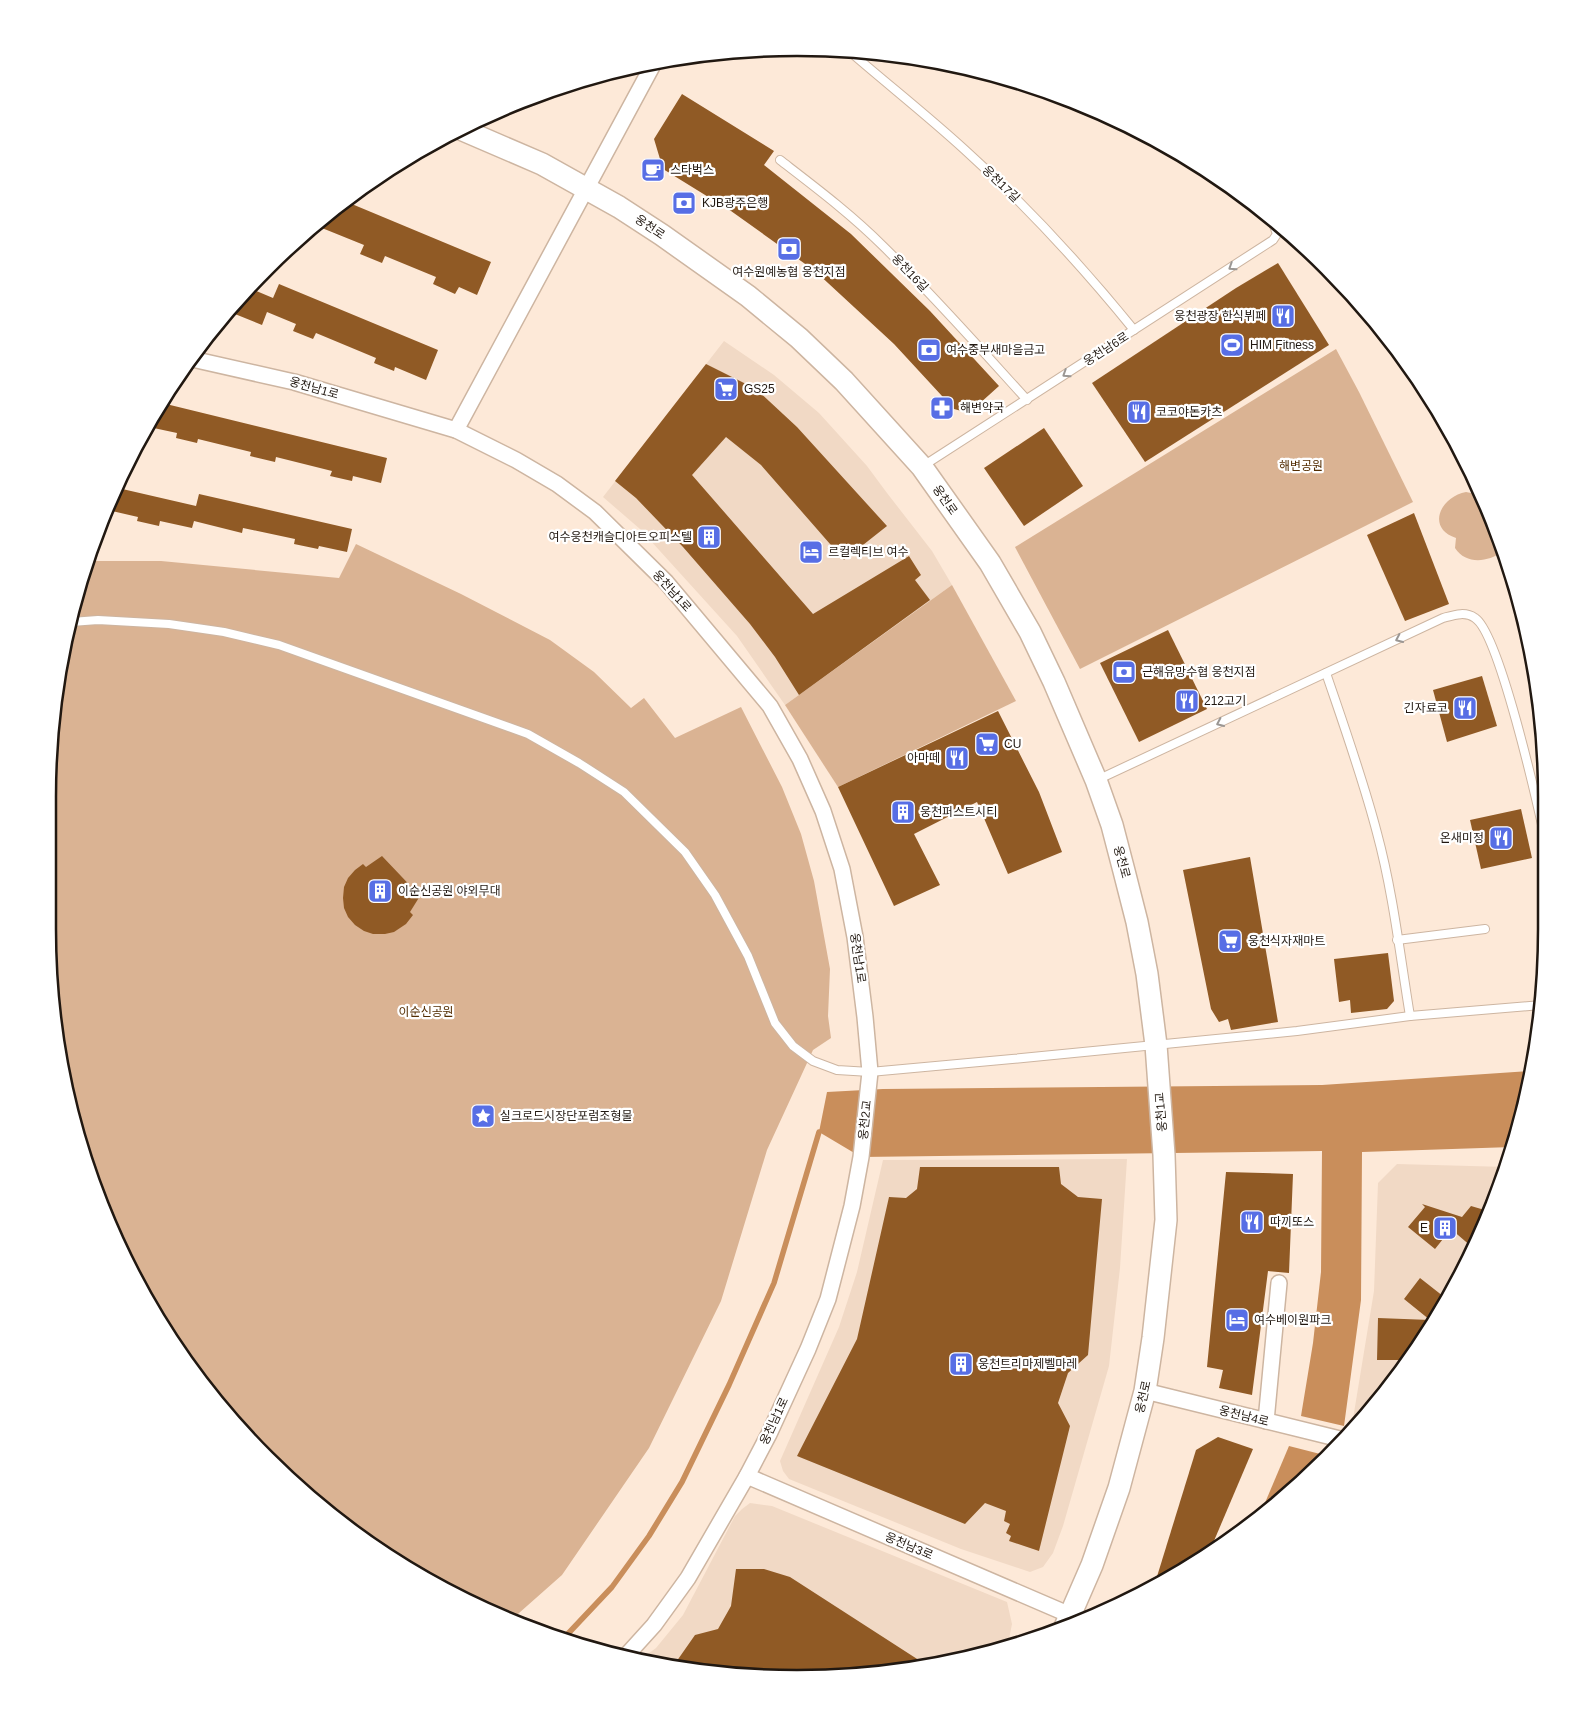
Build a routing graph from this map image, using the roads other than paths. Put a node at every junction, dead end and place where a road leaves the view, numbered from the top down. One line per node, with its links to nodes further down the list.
1 (859, 59): 7 (lane, 웅천17길)
2 (650, 70): 5 (street)
3 (469, 133): 5 (street, 웅천로)
4 (780, 160): 9 (lane, 웅천16길)
5 (586, 187): 10 (street); 11 (street, 웅천로)
6 (1277, 233): 7 (lane, 웅천남6로, one-way to 7)
7 (1134, 330): 9 (lane, 웅천남6로, one-way to 9)
8 (199, 360): 10 (street, 웅천남1로)
9 (1027, 400): 11 (lane, 웅천남6로)
10 (456, 430): 22 (street, 웅천남1로)
11 (922, 467): 14 (street, 웅천로)
12 (77, 622): 22 (lane)
13 (1326, 673): 14 (lane, one-way to 14); 15 (lane, one-way to 13); 17 (lane)
14 (1096, 780): 20 (street, 웅천로)
15 (1538, 806)
16 (1485, 929): 17 (lane)
17 (1397, 940): 19 (lane)
18 (1533, 1006): 19 (lane)
19 (1410, 1016): 20 (lane)
20 (1156, 1046): 21 (street, 웅천로); 22 (lane)
21 (1158, 1070): 23 (street, 웅천1교)
22 (869, 1078): 24 (street, 웅천2교)
23 (1164, 1155): 26 (street, 웅천로)
24 (861, 1157): 29 (street, 웅천남1로)
25 (1279, 1283): 27 (street)
26 (1145, 1391): 27 (street, 웅천남4로); 30 (street, 웅천로)
27 (1266, 1421): 28 (street, 웅천남4로)
28 (1335, 1438)
29 (747, 1476): 31 (street, 웅천남3로); 32 (street, 웅천남1로)
30 (1075, 1615)
31 (1066, 1618)
32 (630, 1651)

